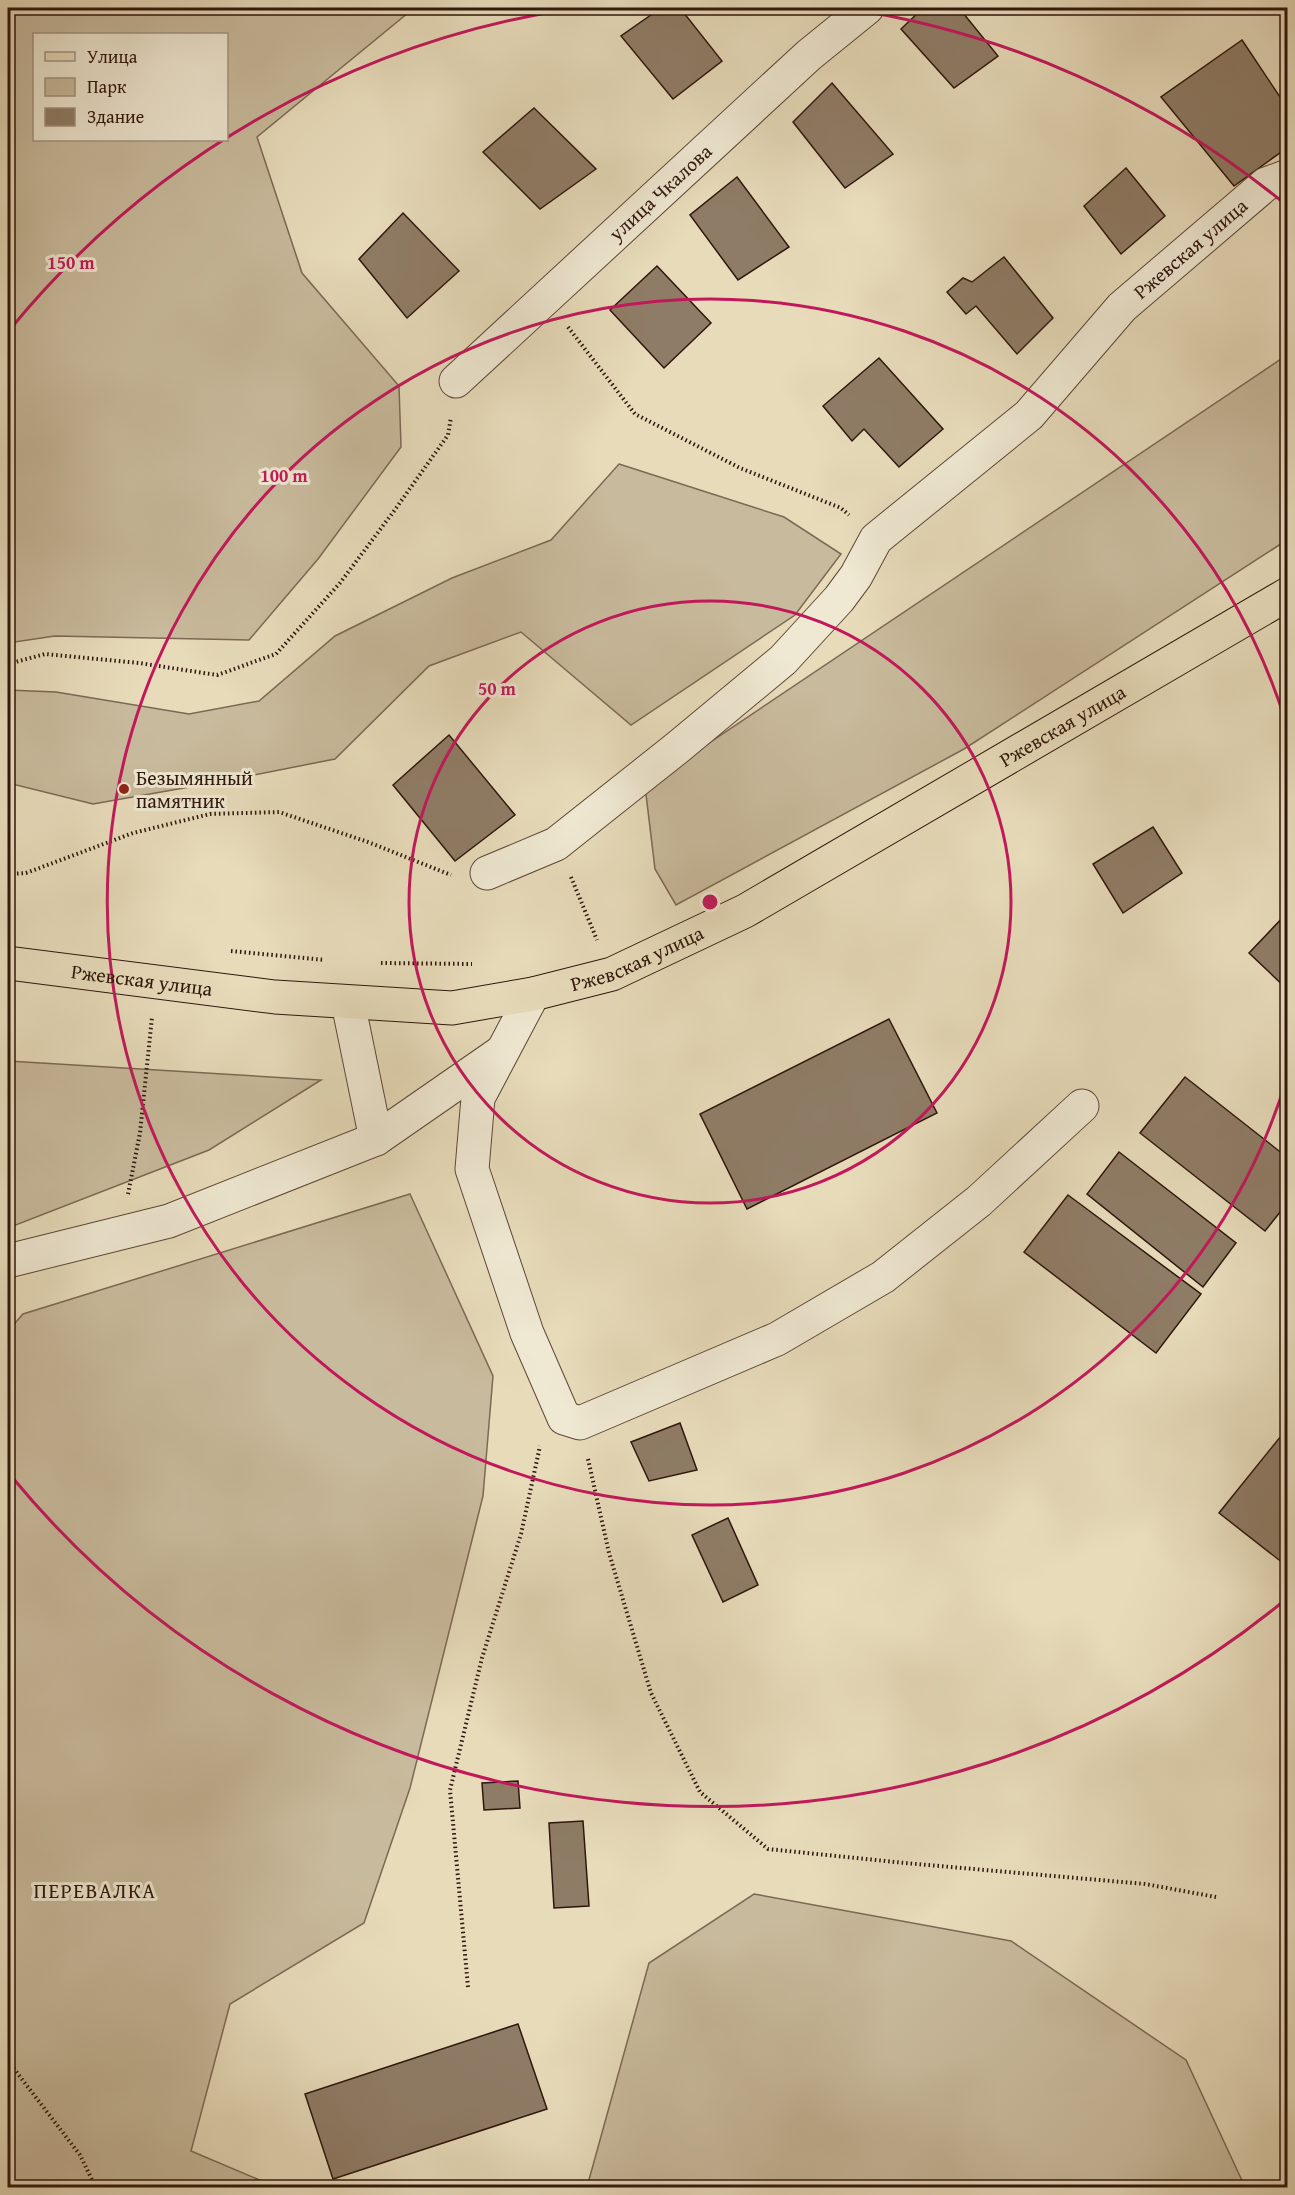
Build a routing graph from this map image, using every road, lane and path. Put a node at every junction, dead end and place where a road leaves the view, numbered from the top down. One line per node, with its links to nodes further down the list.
1 (867, 8): 3 (street, улица Чкалова)
2 (1287, 176): 5 (street, Ржевская улица)
3 (546, 297): 4 (street, улица Чкалова); 5 (path)
4 (456, 381): 7 (path)
5 (876, 539): 8 (street, Ржевская улица)
6 (1287, 594): 16 (main road, Ржевская улица)
7 (8, 664)
8 (556, 844): 9 (street, Ржевская улица); 16 (path)
9 (487, 873): 10 (path)
10 (8, 874)
11 (230, 951): 12 (path)
12 (337, 961)
13 (8, 963): 17 (main road, Ржевская улица)
14 (372, 963): 15 (path)
15 (482, 964)
16 (612, 974): 18 (main road, Ржевская улица)
17 (155, 982): 19 (main road, Ржевская улица); 23 (path)
18 (533, 994): 19 (main road, Ржевская улица); 20 (street)
19 (348, 1003): 22 (street)
20 (501, 1052): 22 (street); 25 (street)
21 (1082, 1106): 25 (street)
22 (376, 1139): 23 (street)
23 (120, 1233): 24 (street)
24 (8, 1261)
25 (580, 1423): 27 (path)
26 (540, 1445): 28 (path)
27 (1216, 1897)
28 (468, 1987)
29 (8, 2061): 30 (path)
30 (96, 2187)

